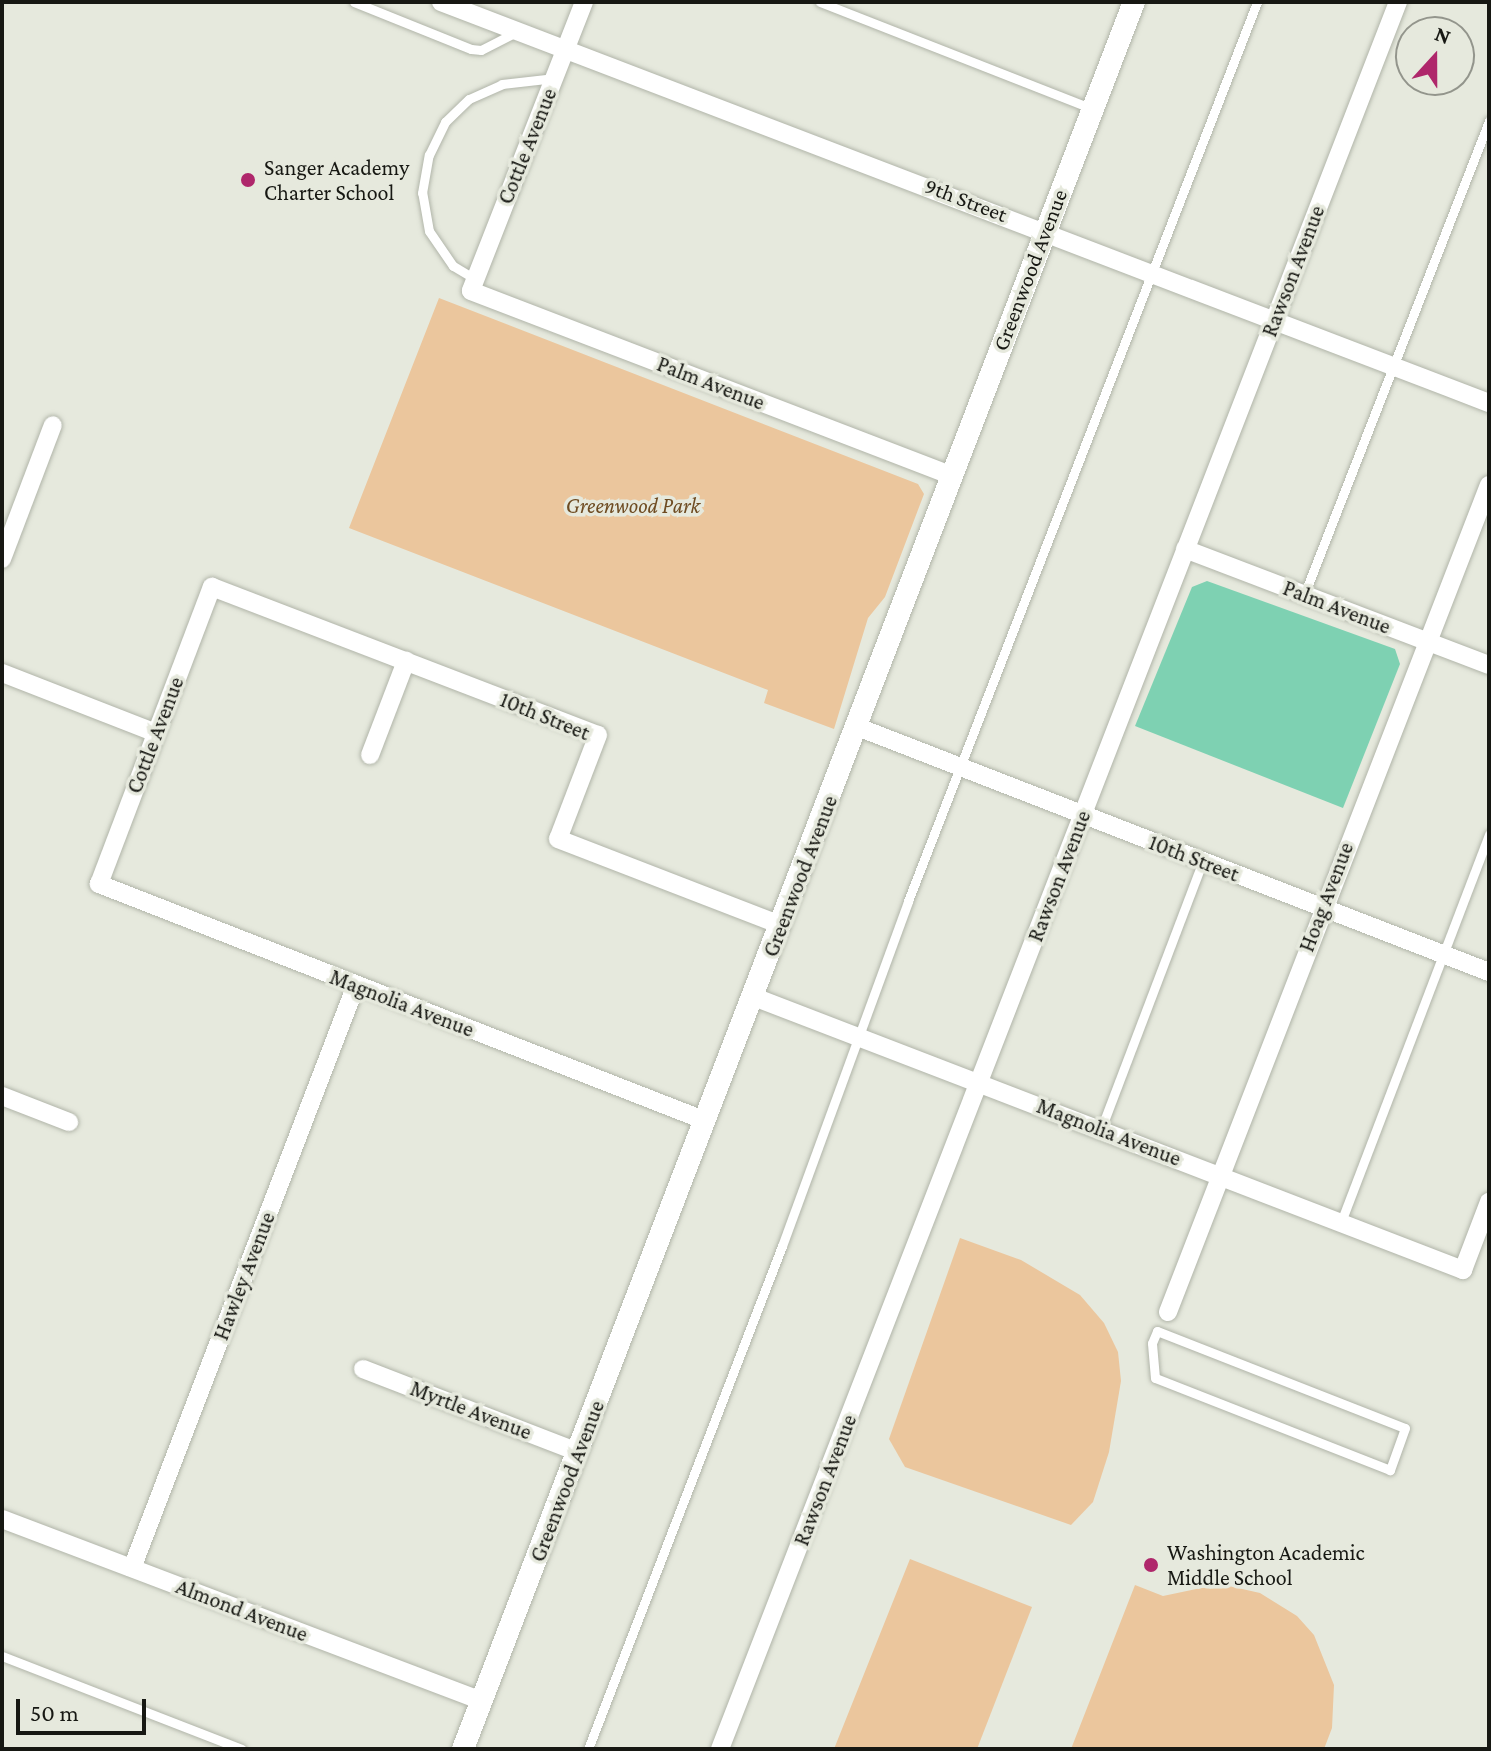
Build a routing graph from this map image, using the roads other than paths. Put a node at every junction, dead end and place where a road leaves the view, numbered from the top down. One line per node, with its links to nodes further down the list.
1 (354, 2): 8 (lane)
2 (441, 2): 8 (street, 9th Street)
3 (584, 2): 9 (street, Cottle Avenue)
4 (820, 2): 11 (lane)
5 (1134, 2): 11 (street, Greenwood Avenue)
6 (1257, 2): 14 (lane)
7 (1398, 2): 16 (street, Rawson Avenue)
8 (517, 31): 9 (street, 9th Street)
9 (566, 50): 10 (street, Cottle Avenue); 13 (street, 9th Street)
10 (555, 78): 15 (street, Cottle Avenue); 15 (lane)
11 (1091, 108): 13 (street, Greenwood Avenue)
12 (1489, 121): 17 (lane)
13 (1046, 230): 14 (street, 9th Street); 20 (street, Greenwood Avenue)
14 (1153, 272): 16 (street, 9th Street); 35 (lane)
15 (473, 285): 20 (street, Palm Avenue)
16 (1275, 319): 17 (street, 9th Street); 24 (street, Rawson Avenue)
17 (1394, 366): 18 (street, 9th Street); 27 (lane)
18 (1489, 403)
19 (53, 425): 23 (street)
20 (950, 475): 32 (street, Greenwood Avenue)
21 (1489, 485): 28 (street, Hoag Avenue)
22 (2, 505): 23 (street)
23 (20, 512): 25 (street)
24 (1185, 549): 27 (street, Palm Avenue); 36 (street, Rawson Avenue)
25 (2, 559)
26 (212, 587): 29 (street, 10th Street); 33 (street, Cottle Avenue)
27 (1304, 595): 28 (street, Palm Avenue)
28 (1426, 641): 30 (street, Palm Avenue); 40 (street, Hoag Avenue)
29 (406, 661): 34 (street); 41 (street, 10th Street)
30 (1489, 665)
31 (2, 673): 33 (street)
32 (855, 726): 35 (street, 10th Street); 41 (street, Greenwood Avenue)
33 (156, 733): 39 (street, Cottle Avenue)
34 (370, 755)
35 (960, 767): 36 (street, 10th Street); 46 (lane)
36 (1083, 815): 38 (street, 10th Street); 47 (street, Rawson Avenue)
37 (1489, 834): 42 (lane)
38 (1203, 861): 40 (street, 10th Street); 51 (lane)
39 (99, 884): 44 (street, Magnolia Avenue)
40 (1322, 908): 42 (street, 10th Street); 52 (street, Hoag Avenue)
41 (781, 925): 45 (street, Greenwood Avenue)
42 (1441, 954): 43 (street, 10th Street); 54 (lane)
43 (1489, 972)
44 (356, 985): 49 (street, Magnolia Avenue); 60 (street, Hawley Avenue)
45 (754, 997): 46 (street, Magnolia Avenue); 49 (street, Greenwood Avenue)
46 (860, 1038): 47 (street, Magnolia Avenue); 65 (lane)
47 (980, 1082): 51 (street, Magnolia Avenue); 66 (street, Rawson Avenue)
48 (2, 1096): 50 (street)
49 (706, 1121): 58 (street, Greenwood Avenue)
50 (69, 1122)
51 (1101, 1129): 52 (street, Magnolia Avenue)
52 (1221, 1176): 54 (street, Magnolia Avenue); 55 (street, Hoag Avenue)
53 (1489, 1202): 54 (street, Magnolia Avenue)
54 (1341, 1222)
55 (1168, 1312): 56 (lane)
56 (1157, 1331): 56 (lane)
57 (363, 1369): 58 (street, Myrtle Avenue)
58 (578, 1452): 62 (street, Greenwood Avenue)
59 (2, 1519): 60 (street, Almond Avenue)
60 (132, 1568): 62 (street, Almond Avenue)
61 (2, 1656): 63 (lane)
62 (482, 1701): 64 (street, Greenwood Avenue)
63 (242, 1749)
64 (463, 1749)
65 (588, 1749)
66 (720, 1749)

